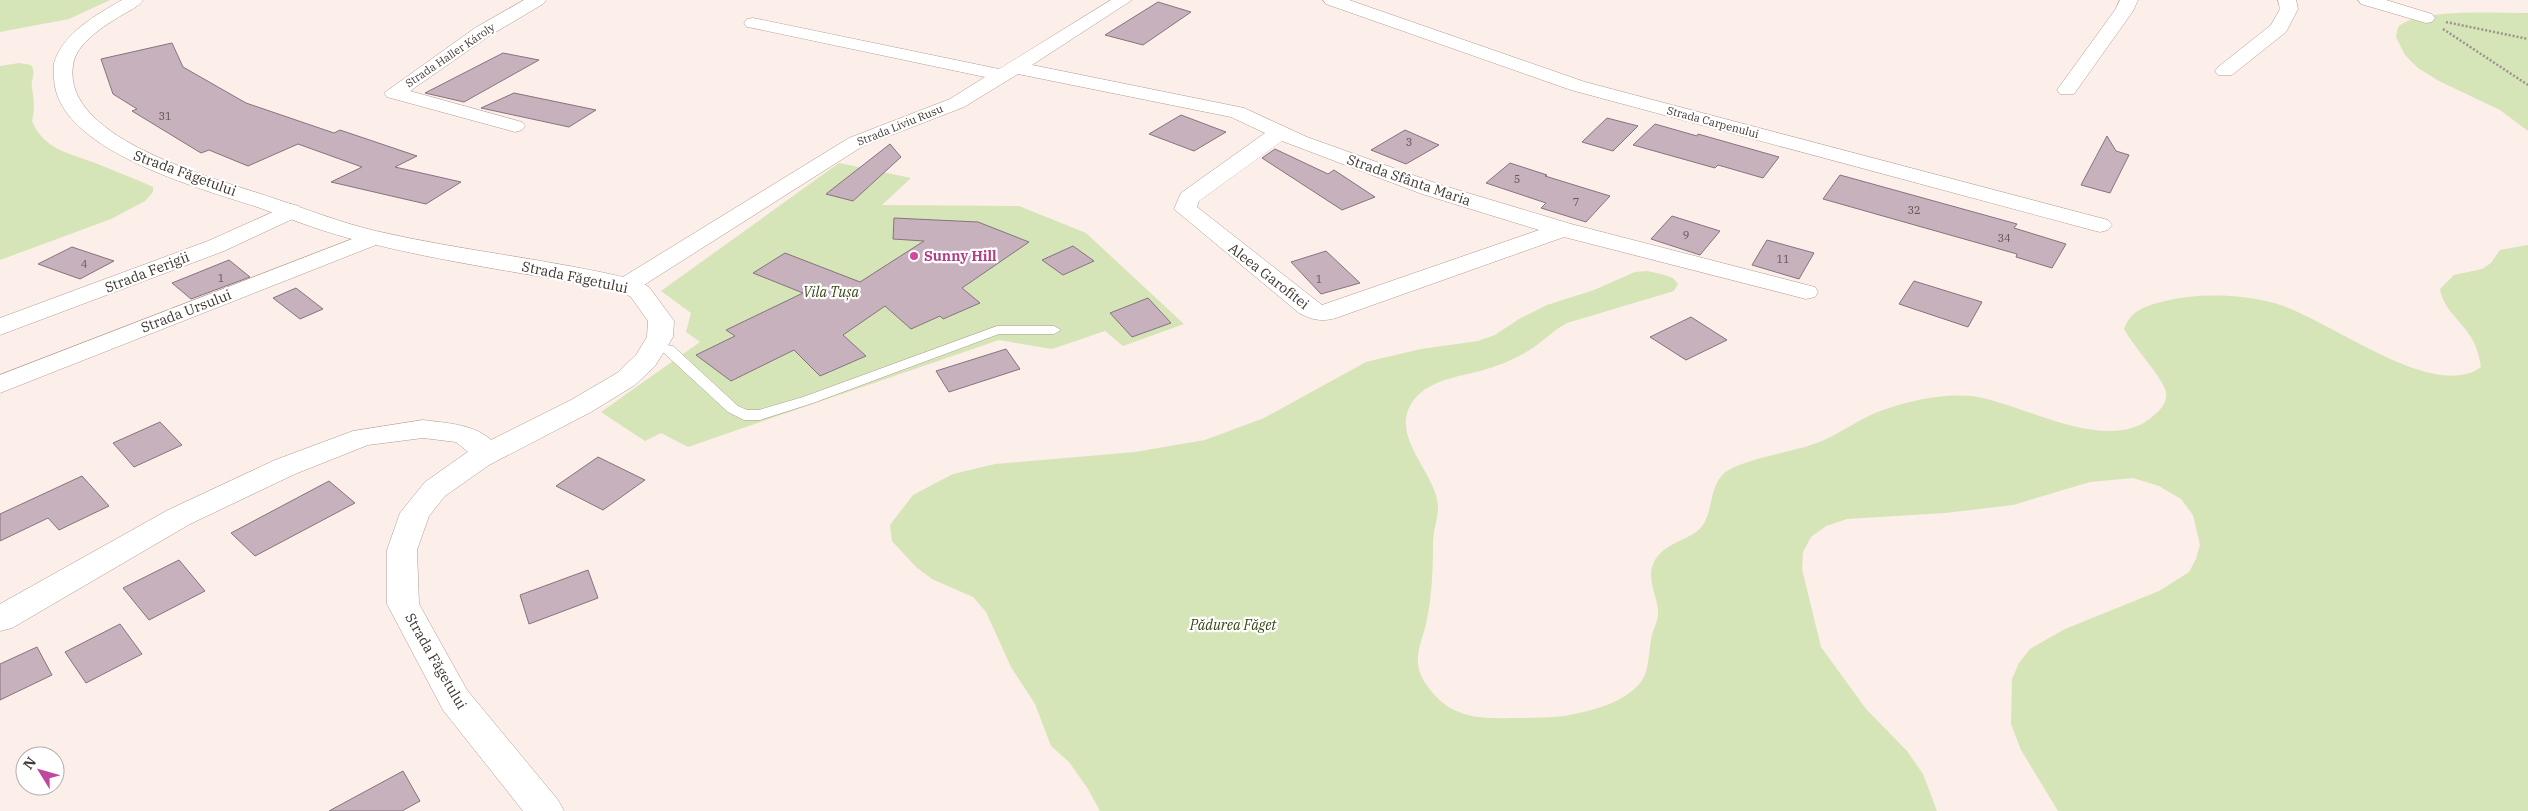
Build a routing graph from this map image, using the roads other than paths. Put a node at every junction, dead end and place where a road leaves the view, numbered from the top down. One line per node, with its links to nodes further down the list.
1 (134, 0): 15 (street, Strada Făgetului)
2 (537, 0): 13 (street, Strada Haller Károly)
3 (1123, 0): 10 (street, Strada Liviu Rusu)
4 (1332, 0): 16 (street, Strada Carpenului)
5 (2129, 0): 12 (street)
6 (2287, 0): 11 (street)
7 (2367, 0): 8 (street)
8 (2426, 18)
9 (753, 23): 10 (street, Strada Sfânta Maria)
10 (1008, 71): 14 (street, Strada Sfânta Maria); 19 (street, Strada Liviu Rusu)
11 (2225, 71)
12 (2067, 90)
13 (515, 126)
14 (1280, 132): 17 (street, Strada Sfânta Maria); 17 (street, Aleea Garofitei)
15 (291, 211): 18 (street, Strada Făgetului); 21 (street, Strada Ferigii)
16 (2100, 225)
17 (1563, 229): 20 (street, Strada Sfânta Maria)
18 (373, 238): 19 (street, Strada Făgetului); 24 (street, Strada Ursului)
19 (627, 285): 23 (street, Strada Făgetului)
20 (1806, 292)
21 (0, 327)
22 (1054, 330): 23 (lane)
23 (654, 347): 25 (street, Strada Făgetului)
24 (0, 384)
25 (488, 453): 26 (street); 27 (street, Strada Făgetului)
26 (0, 619)
27 (545, 811)

